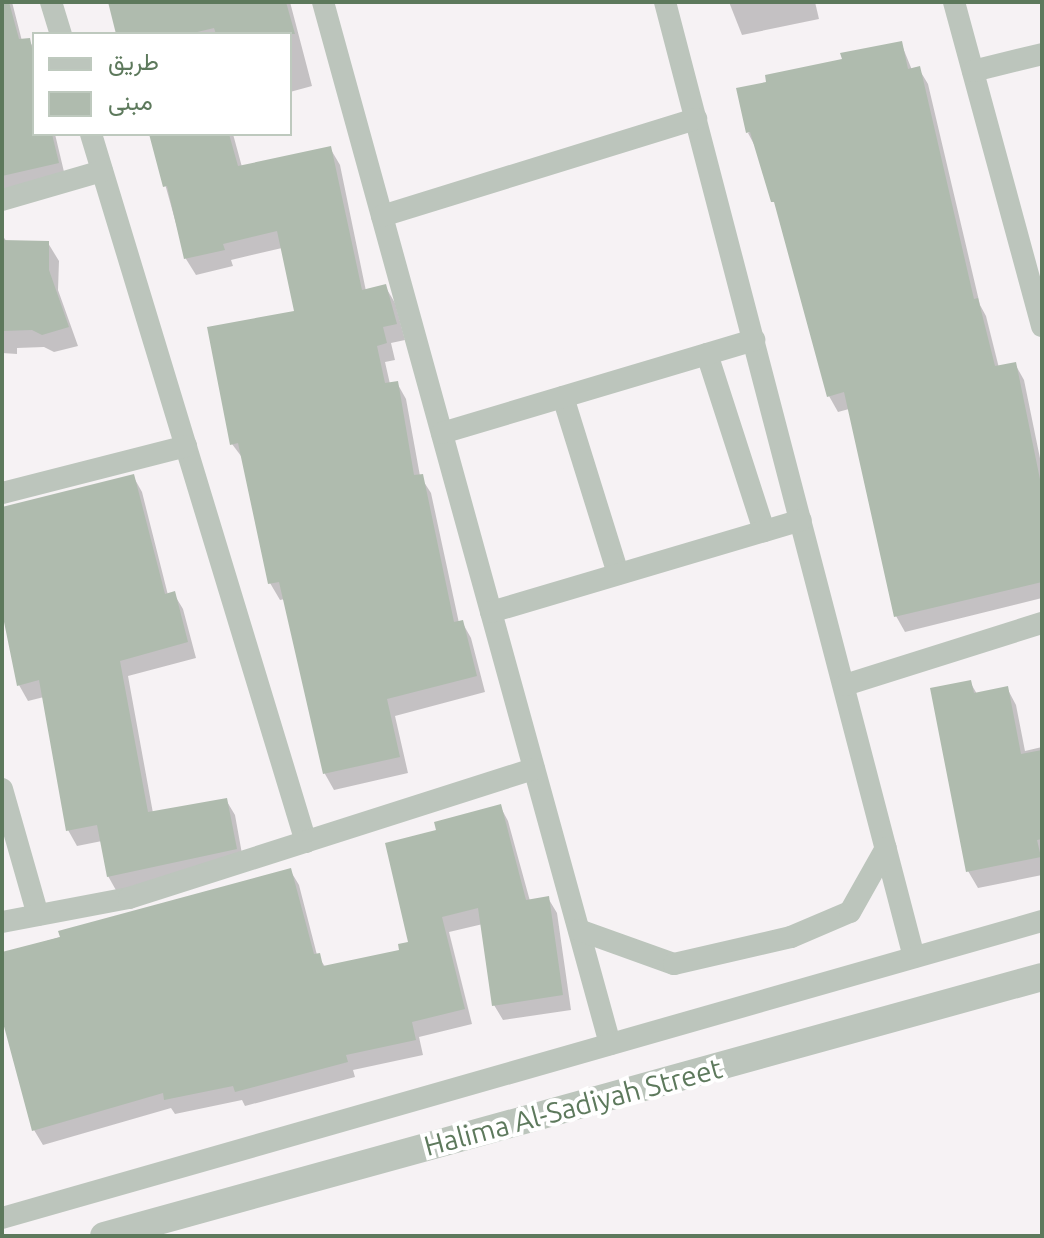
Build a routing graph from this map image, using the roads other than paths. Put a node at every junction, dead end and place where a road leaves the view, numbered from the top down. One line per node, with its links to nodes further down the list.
1 (51, 2): 5 (street)
2 (323, 2): 12 (street)
3 (665, 2): 8 (street)
4 (954, 2): 7 (street)
5 (60, 32)
6 (1042, 54): 7 (street)
7 (973, 71): 13 (street)
8 (696, 119): 12 (street); 14 (street)
9 (92, 136): 10 (street)
10 (102, 171): 11 (street); 18 (street)
11 (2, 200)
12 (382, 216): 17 (street)
13 (1042, 325)
14 (754, 340): 15 (street); 20 (street)
15 (707, 354): 16 (street); 21 (street)
16 (563, 397): 17 (street); 22 (street)
17 (442, 433): 23 (street)
18 (186, 446): 19 (street); 28 (street)
19 (2, 493)
20 (801, 520): 21 (street); 25 (street)
21 (764, 531): 22 (street)
22 (618, 574): 23 (street)
23 (491, 612): 26 (street)
24 (1042, 623): 25 (street)
25 (845, 685): 29 (street)
26 (534, 769): 28 (street); 33 (street)
27 (2, 789): 30 (street)
28 (306, 842): 30 (street)
29 (886, 848): 33 (street); 34 (street)
30 (38, 915): 32 (street)
31 (1042, 921): 34 (street)
32 (2, 922)
33 (579, 930): 36 (street)
34 (914, 957): 36 (street)
35 (1042, 977): 38 (street, Halima Al-Sadiyah Street)
36 (610, 1044): 37 (street)
37 (2, 1218)
38 (104, 1236)

